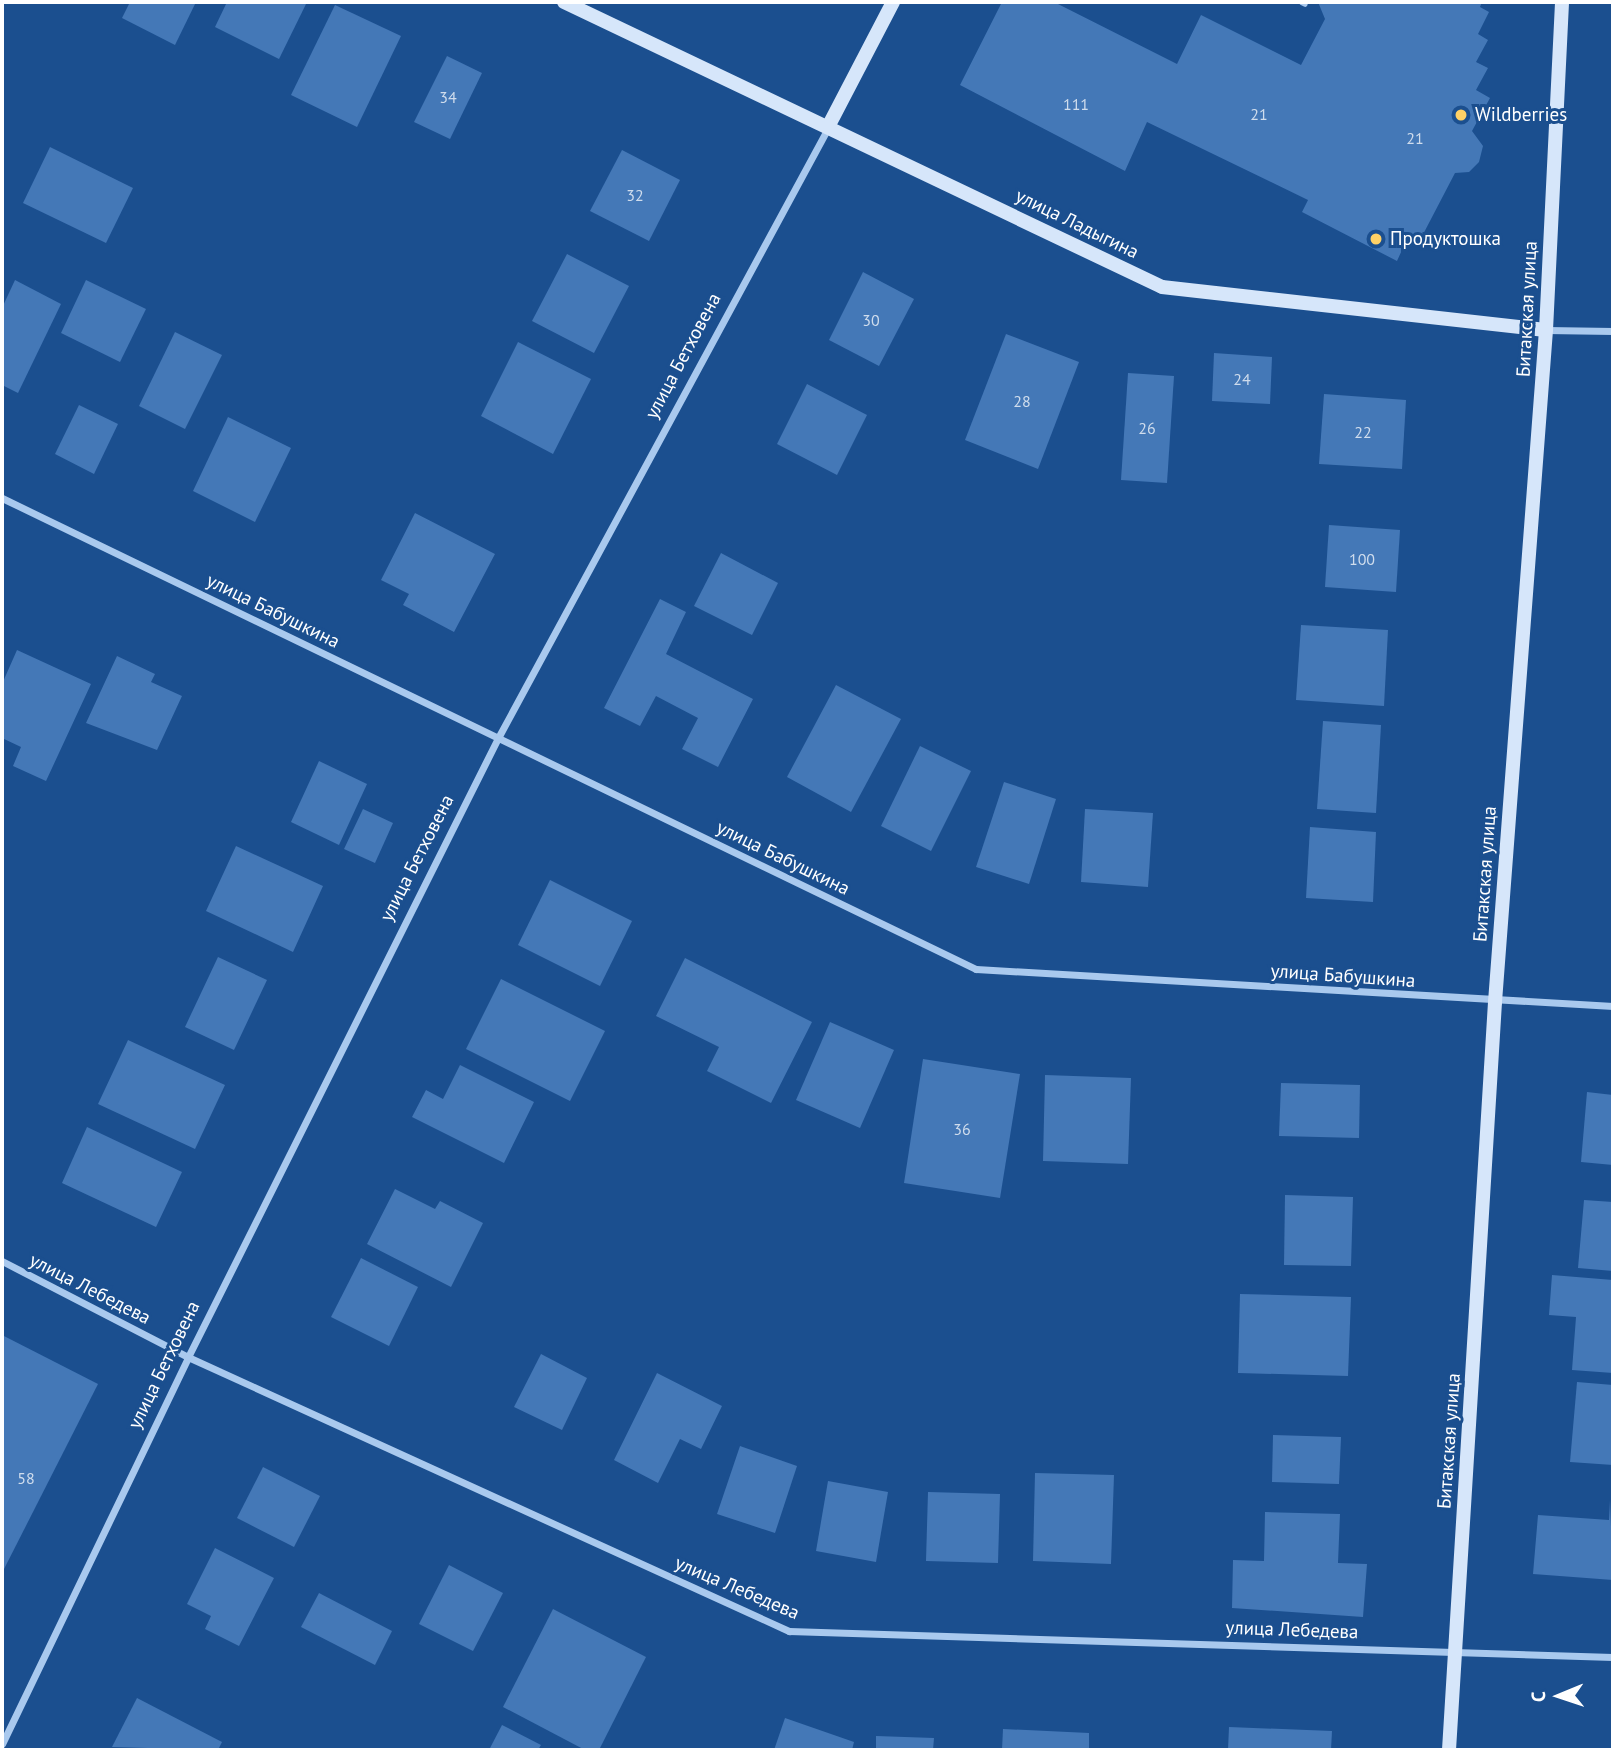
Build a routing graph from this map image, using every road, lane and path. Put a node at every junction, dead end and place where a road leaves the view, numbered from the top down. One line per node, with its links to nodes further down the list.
1 (564, 2): 4 (street, улица Ладыгина)
2 (893, 2): 4 (street, улица Бетховена)
3 (1562, 2): 5 (street, Битакская улица)
4 (829, 125): 5 (street, улица Ладыгина); 8 (street, улица Бетховена)
5 (1546, 330): 6 (street, улица Ладыгина); 9 (street, Битакская улица)
6 (1613, 331)
7 (2, 498): 8 (street, улица Бабушкина)
8 (498, 738): 9 (street, улица Бабушкина); 12 (street, улица Бетховена)
9 (1495, 1002): 10 (street, улица Бабушкина); 13 (street, Битакская улица)
10 (1613, 1006)
11 (2, 1261): 12 (street, улица Лебедева)
12 (188, 1357): 13 (street, улица Лебедева); 15 (street, улица Бетховена)
13 (1455, 1650): 14 (street, улица Лебедева); 16 (street, Битакская улица)
14 (1613, 1657)
15 (2, 1744)
16 (1449, 1750)

